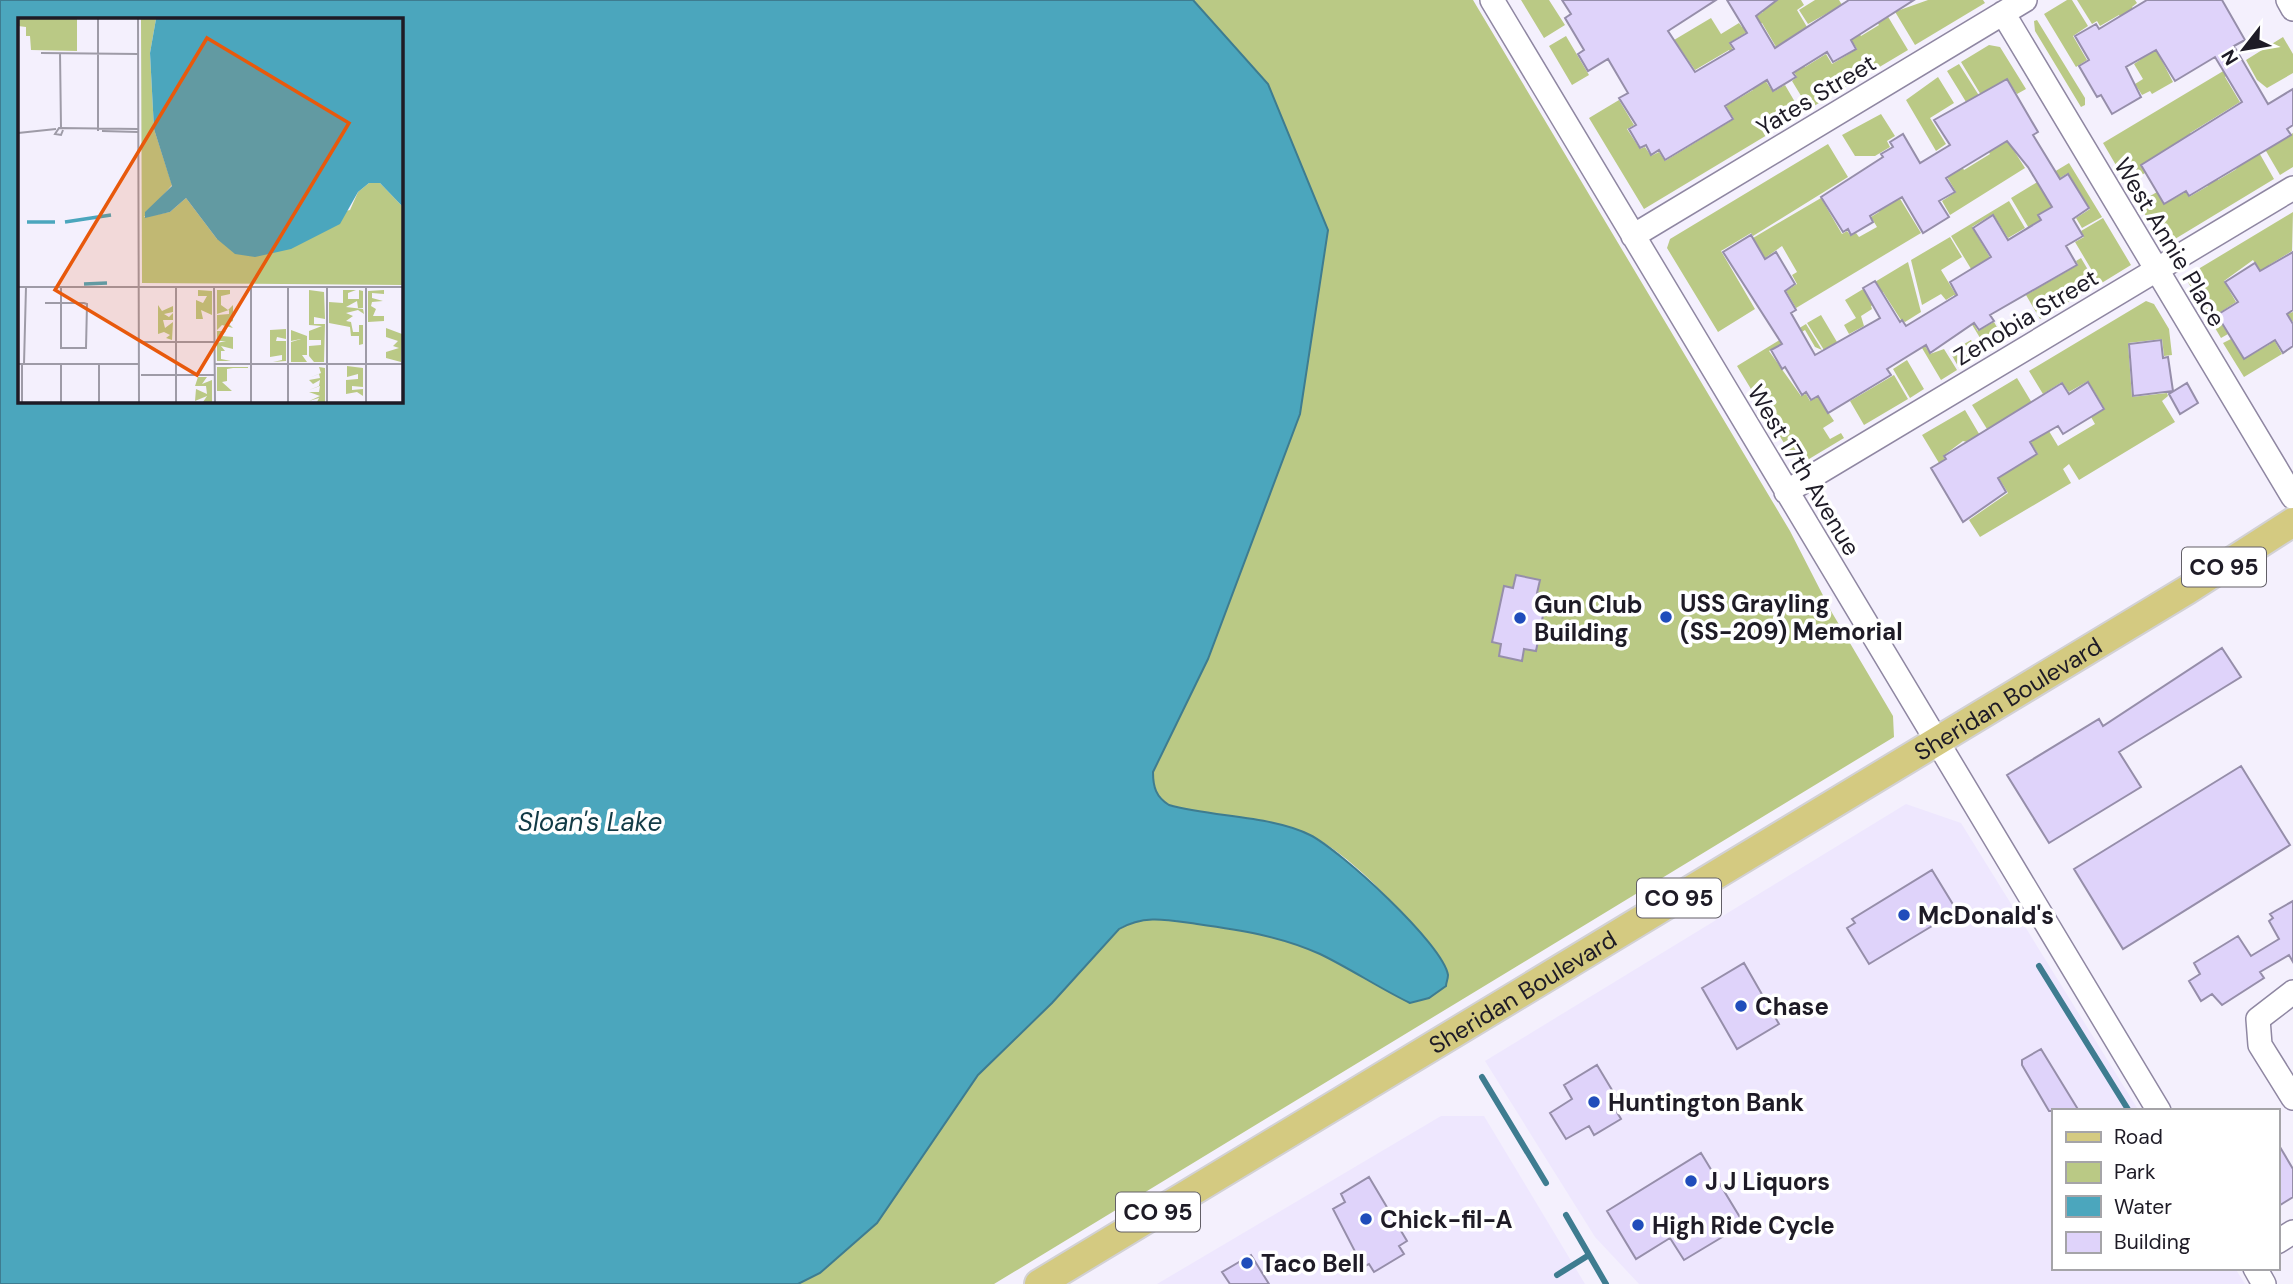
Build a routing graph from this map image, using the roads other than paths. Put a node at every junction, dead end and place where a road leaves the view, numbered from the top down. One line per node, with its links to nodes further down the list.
1 (1492, 0): 7 (street, West 17th Avenue)
2 (2025, 0): 5 (street, Yates Street)
3 (2288, 0): 4 (street)
4 (2293, 9)
5 (2003, 13): 7 (street, Yates Street); 8 (street, West Annie Place)
6 (2293, 188): 8 (street, Zenobia Street)
7 (1633, 236): 9 (street, West 17th Avenue)
8 (2156, 269): 9 (street, Zenobia Street); 10 (street, West Annie Place)
9 (1786, 492): 12 (street, West 17th Avenue)
10 (2293, 497)
11 (2293, 522): 12 (main road, Sheridan Boulevard / CO 95)
12 (1935, 741): 15 (street, West 17th Avenue); 16 (main road, Sheridan Boulevard / CO 95)
13 (2293, 992): 14 (street)
14 (2293, 1098)
15 (2158, 1109)
16 (1039, 1284)

